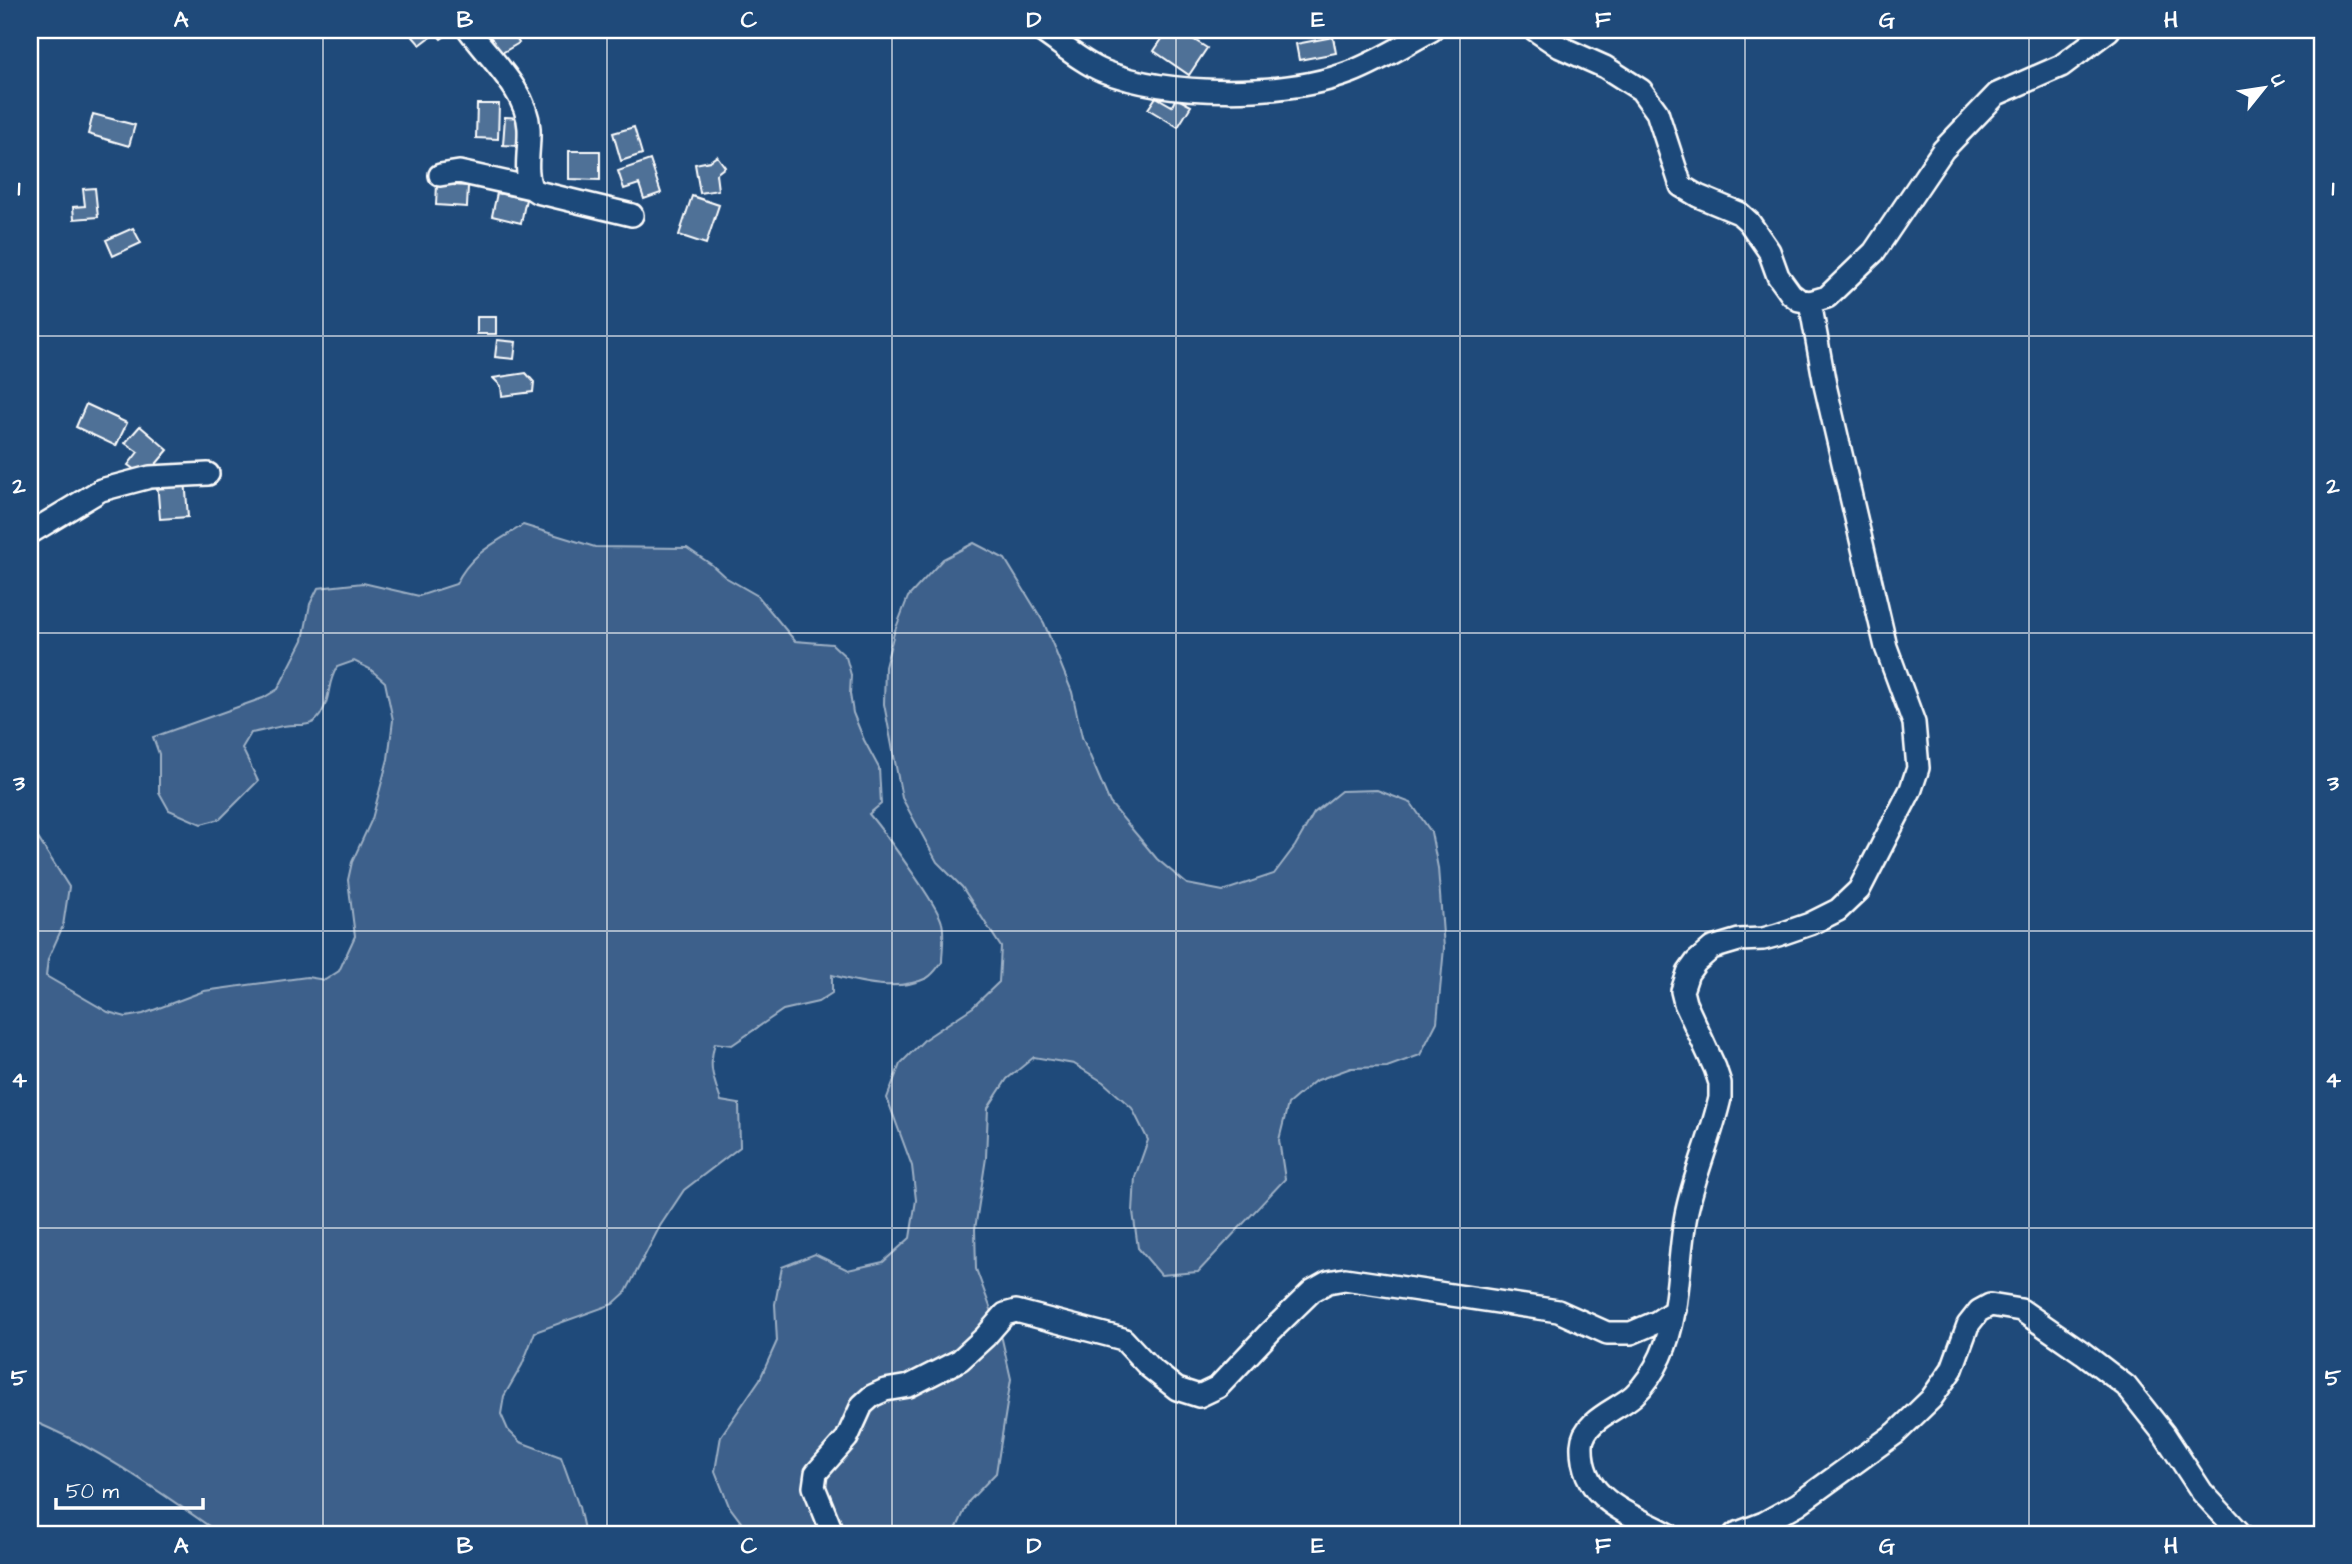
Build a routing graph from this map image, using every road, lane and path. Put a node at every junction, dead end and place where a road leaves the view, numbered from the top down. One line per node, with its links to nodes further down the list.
1 (469, 30): 7 (street)
2 (1040, 30): 3 (street)
3 (1432, 30)
4 (1535, 30): 9 (street)
5 (2109, 30): 9 (street)
6 (440, 175): 7 (street)
7 (531, 188): 8 (street)
8 (632, 215)
9 (1810, 302): 12 (street)
10 (208, 474): 11 (street)
11 (30, 533)
12 (1675, 1310): 13 (street); 14 (street)
13 (833, 1534)
14 (1668, 1534)
15 (1735, 1534): 16 (street)
16 (2241, 1534)

